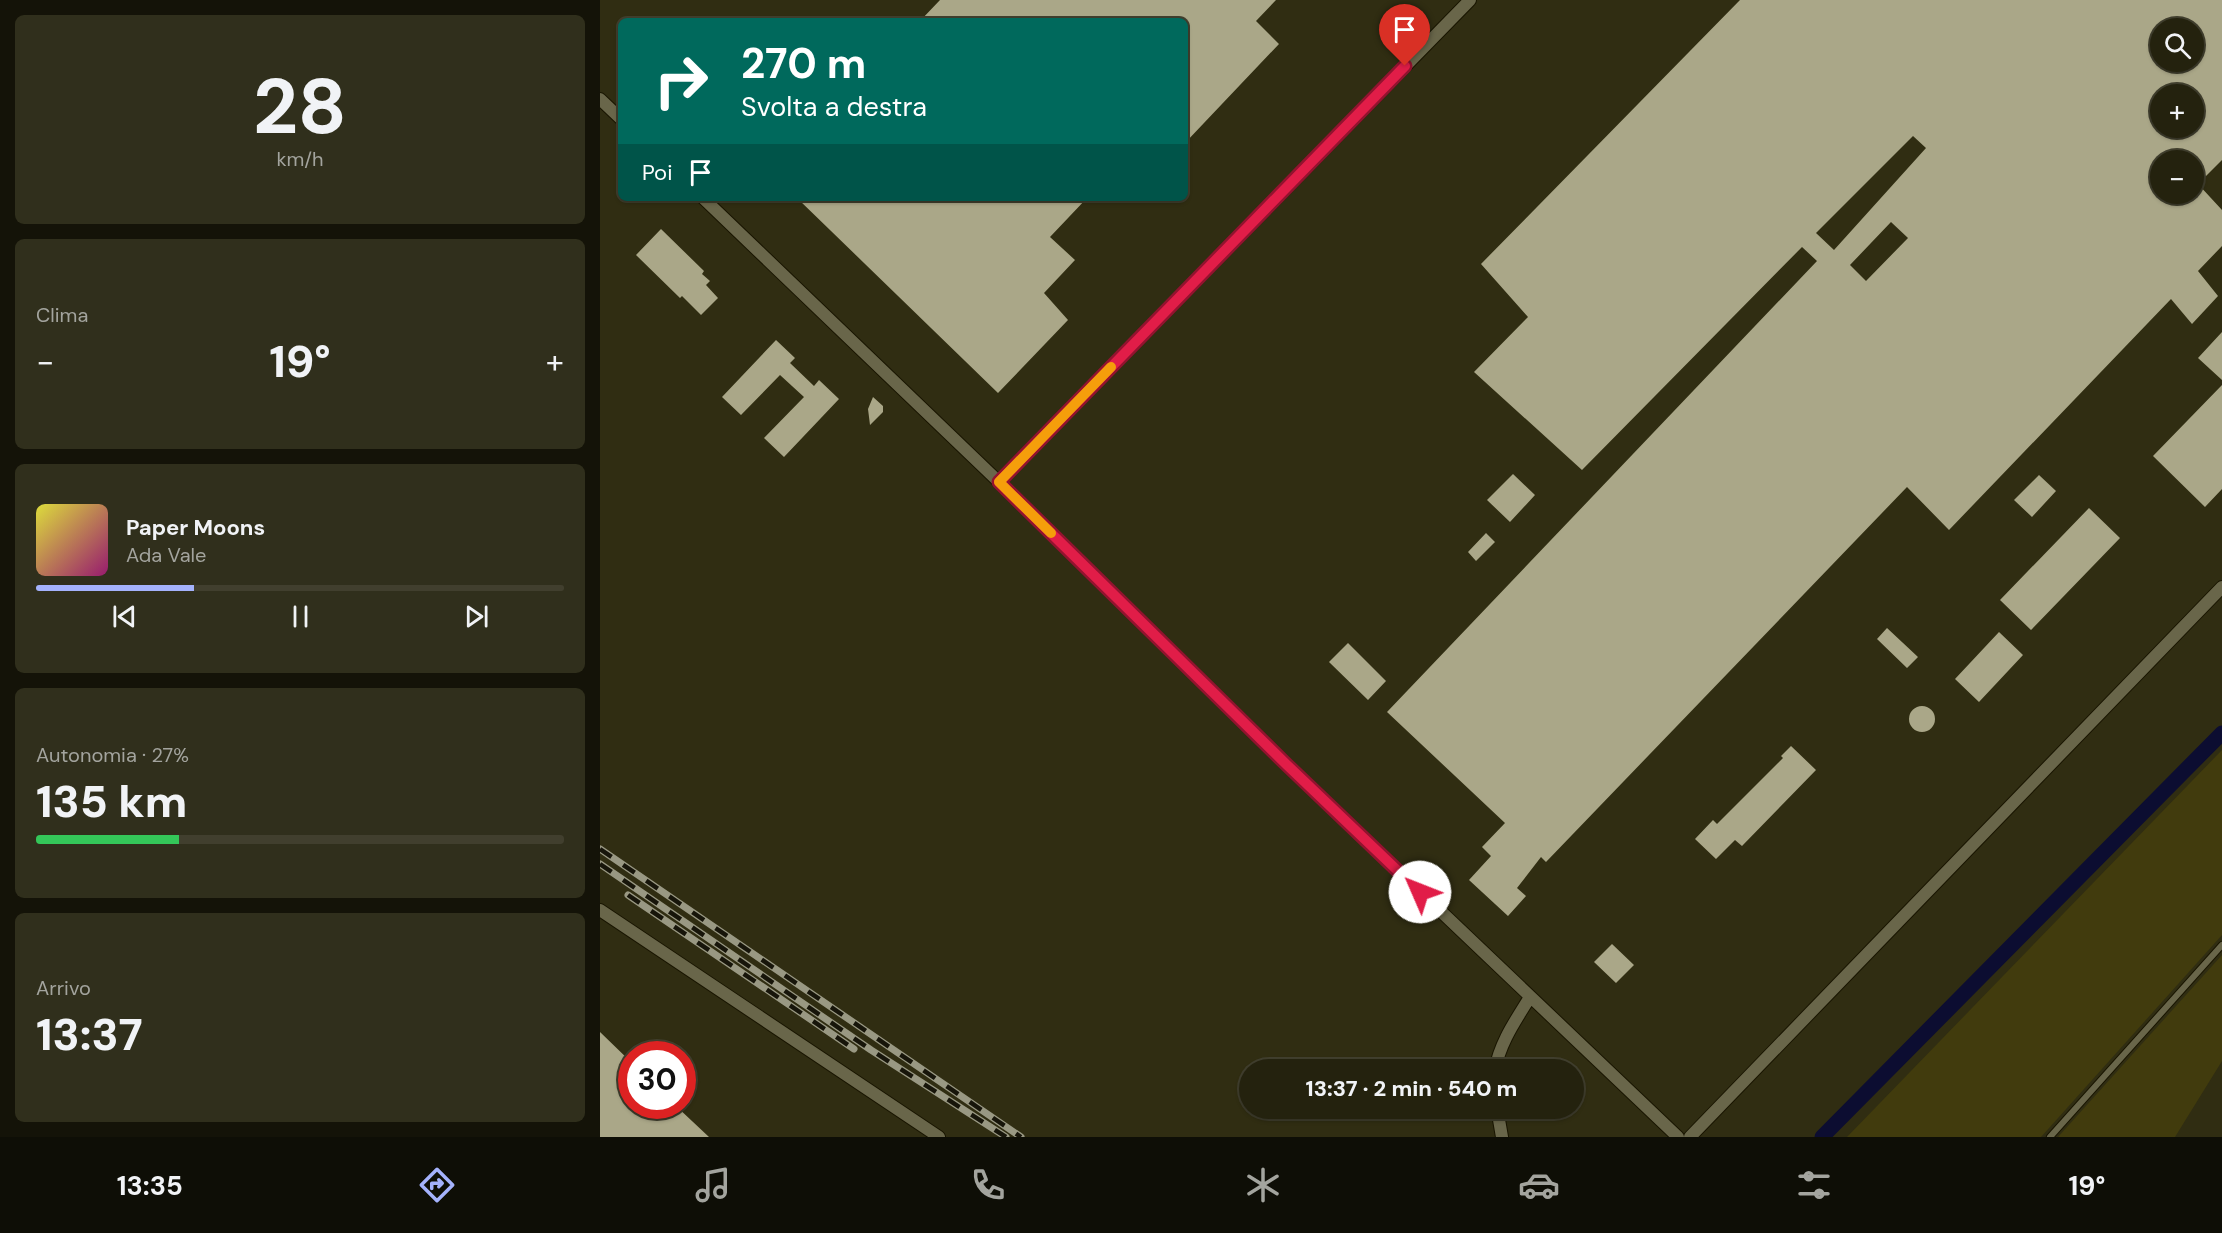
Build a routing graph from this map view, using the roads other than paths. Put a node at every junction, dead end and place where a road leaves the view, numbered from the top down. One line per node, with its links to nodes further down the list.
1 (1470, 0): 5 (street)
2 (600, 99): 3 (street)
3 (618, 116)
4 (706, 201): 5 (street)
5 (999, 482): 9 (street)
6 (2222, 586): 15 (street)
7 (600, 910): 12 (street)
8 (2222, 945): 16 (lane)
9 (1530, 997): 10 (street); 14 (street)
10 (1498, 1059)
11 (1499, 1119): 13 (street)
12 (939, 1137)
13 (1502, 1137)
14 (1677, 1137)
15 (1690, 1137)
16 (2050, 1137)

